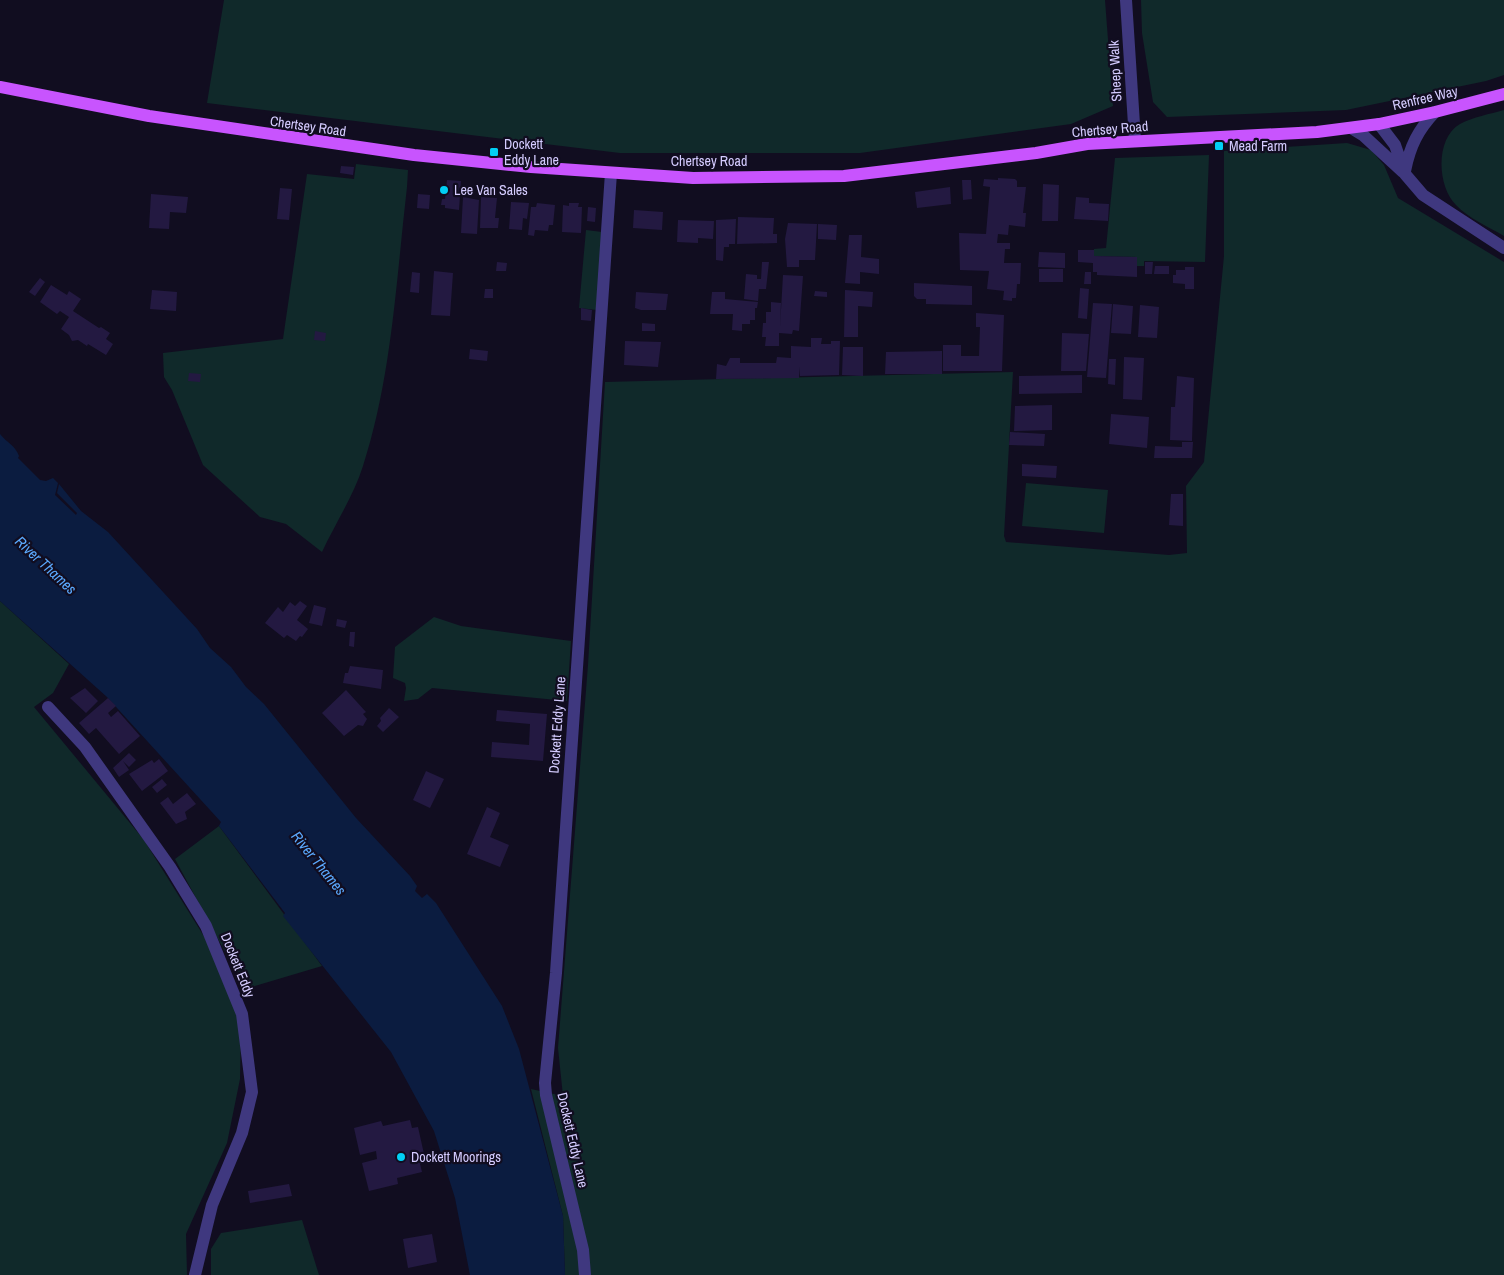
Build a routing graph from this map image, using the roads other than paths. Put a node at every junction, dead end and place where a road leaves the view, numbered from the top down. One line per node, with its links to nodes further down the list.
1 (1126, 0): 7 (street, Sheep Walk)
2 (0, 87): 8 (main road, Chertsey Road)
3 (1504, 94): 4 (main road, Renfree Way)
4 (1436, 112): 5 (main road, Renfree Way); 9 (street)
5 (1379, 124): 6 (main road, Renfree Way); 9 (street)
6 (1351, 128): 7 (main road, Chertsey Road); 9 (street)
7 (1135, 140): 8 (main road, Chertsey Road)
8 (611, 173): 13 (street, Dockett Eddy Lane)
9 (1405, 174): 10 (street)
10 (1504, 248)
11 (48, 707): 12 (street, Dockett Eddy)
12 (195, 1275)
13 (585, 1275)

